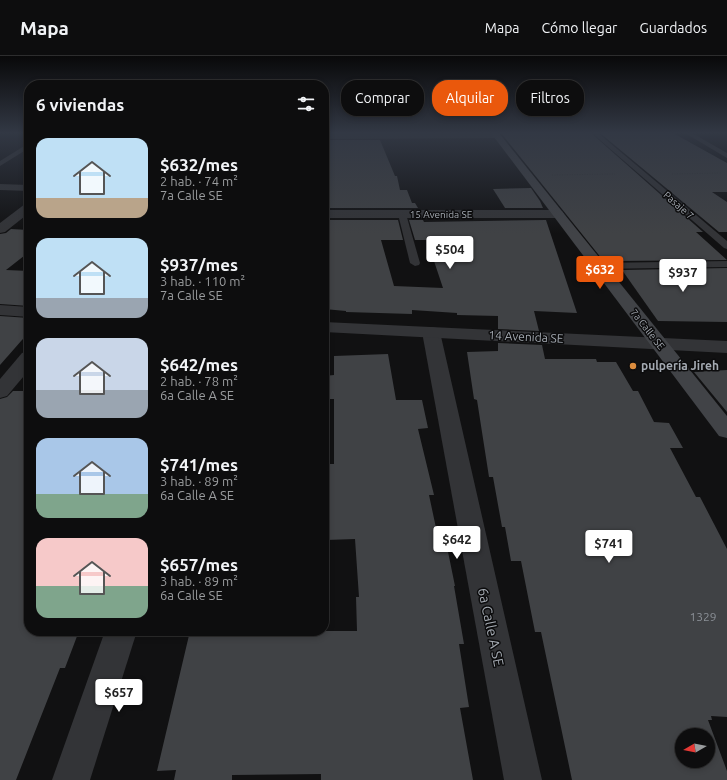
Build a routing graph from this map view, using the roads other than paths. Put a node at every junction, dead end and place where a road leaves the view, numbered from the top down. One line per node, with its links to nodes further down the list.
1 (521, 167): 8 (main road, 7a Calle SE)
2 (634, 167): 10 (lane, Pasaje 7)
3 (0, 188): 4 (street)
4 (24, 188)
5 (24, 211): 9 (street)
6 (329, 214): 7 (street, 15 Avenida SE)
7 (402, 214): 8 (street, 15 Avenida SE); 11 (lane)
8 (558, 214): 13 (main road, 7a Calle SE)
9 (0, 229)
10 (727, 246)
11 (415, 263)
12 (727, 264): 13 (lane)
13 (599, 266): 18 (main road, 7a Calle SE)
14 (0, 310): 15 (street)
15 (24, 312)
16 (329, 327): 17 (street, 14 Avenida SE)
17 (431, 332): 18 (street, 14 Avenida SE); 25 (street, 6a Calle A SE)
18 (659, 344): 19 (street, 14 Avenida SE); 22 (main road, 7a Calle SE)
19 (727, 347)
20 (24, 363): 21 (street)
21 (0, 392)
22 (727, 431)
23 (119, 636): 24 (street)
24 (71, 780)
25 (523, 780)

